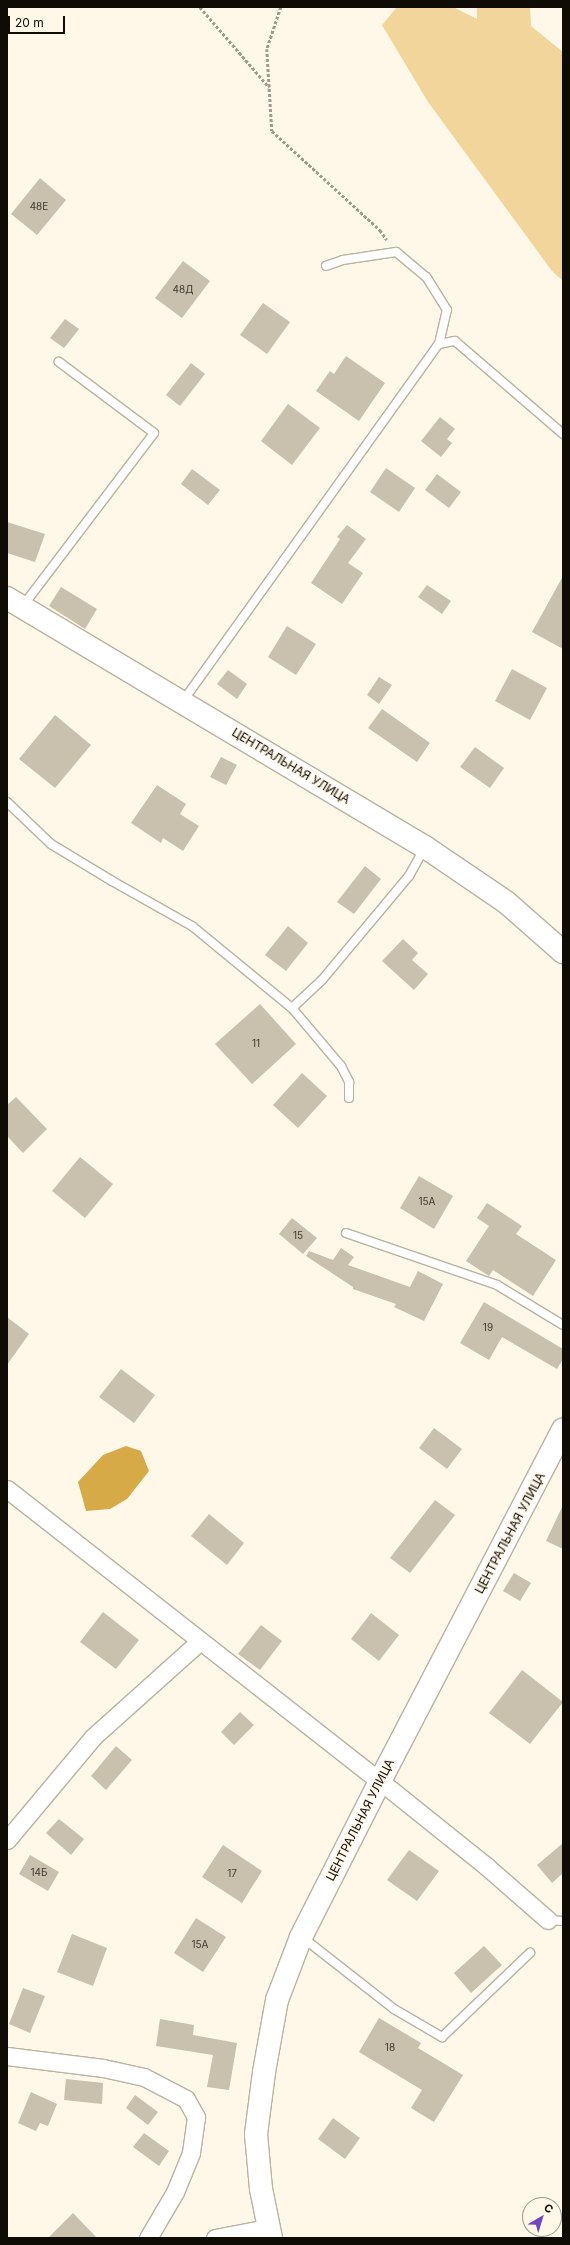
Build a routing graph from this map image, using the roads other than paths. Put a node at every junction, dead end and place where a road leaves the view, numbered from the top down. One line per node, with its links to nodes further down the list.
1 (326, 266): 2 (lane)
2 (439, 344): 4 (lane); 6 (lane)
3 (59, 362): 5 (lane)
4 (563, 434)
5 (15, 602): 6 (street, ЦЕНТРАЛЬНАЯ УЛИЦА)
6 (182, 700): 8 (street, ЦЕНТРАЛЬНАЯ УЛИЦА)
7 (7, 802): 10 (lane)
8 (425, 847): 9 (street, ЦЕНТРАЛЬНАЯ УЛИЦА); 10 (lane)
9 (563, 952)
10 (292, 1008): 11 (lane)
11 (349, 1098)
12 (346, 1233): 13 (lane)
13 (563, 1325)
14 (561, 1441): 17 (street, ЦЕНТРАЛЬНАЯ УЛИЦА)
15 (7, 1489): 16 (street)
16 (200, 1641): 17 (street); 18 (street)
17 (380, 1781): 19 (street); 20 (street, ЦЕНТРАЛЬНАЯ УЛИЦА)
18 (7, 1840)
19 (555, 1921)
20 (301, 1937): 21 (lane); 23 (street, ЦЕНТРАЛЬНАЯ УЛИЦА)
21 (530, 1953)
22 (7, 2056): 24 (street)
23 (270, 2233): 25 (street)
24 (148, 2238)
25 (215, 2238)

